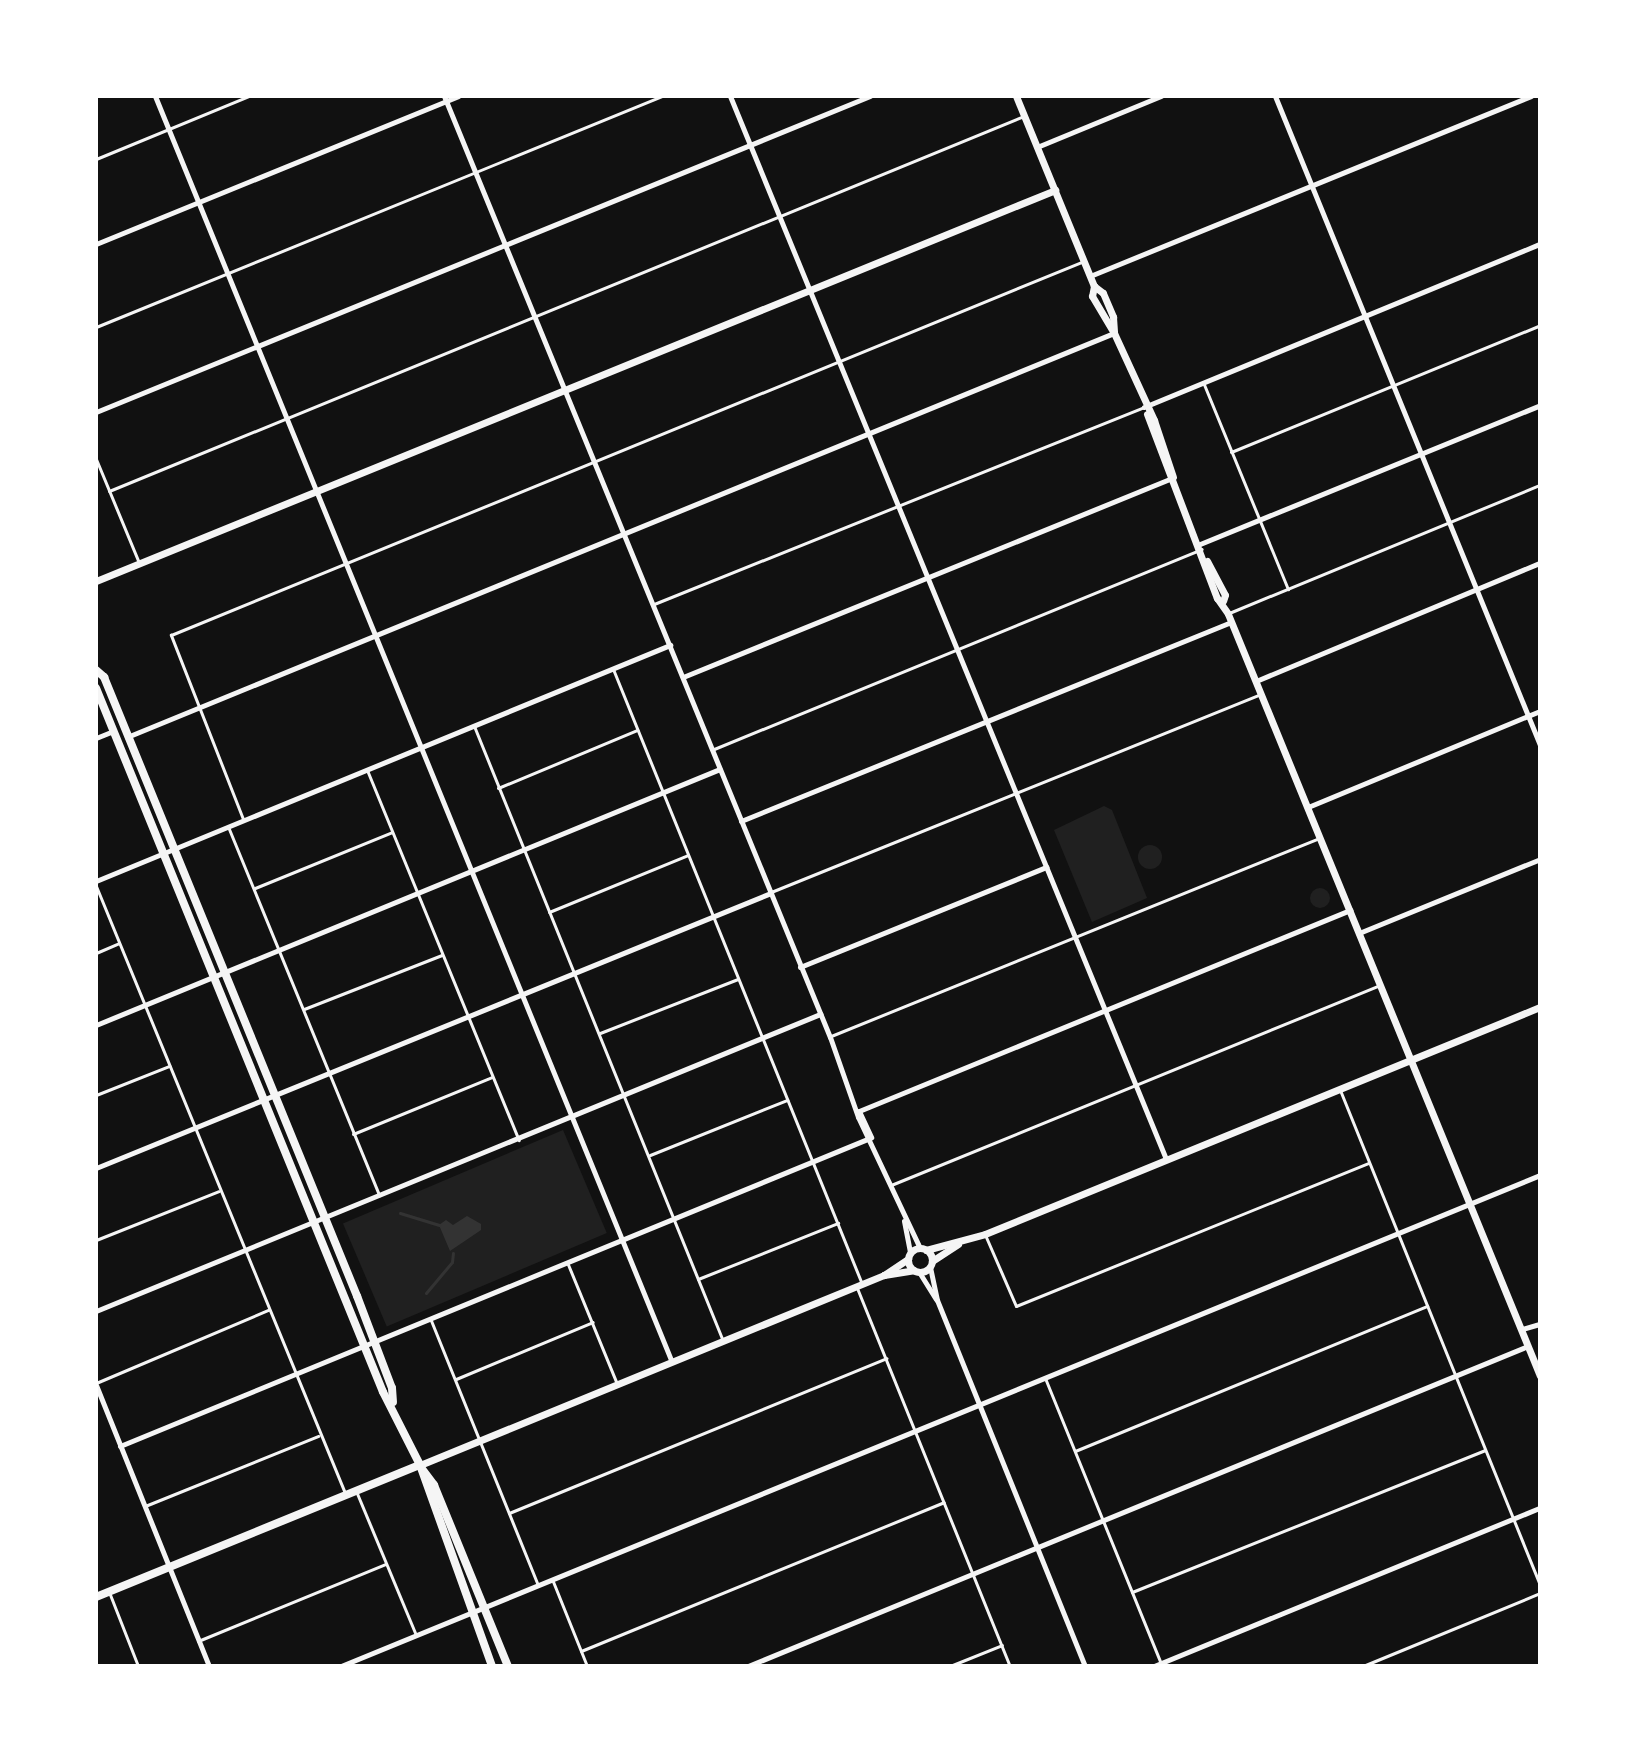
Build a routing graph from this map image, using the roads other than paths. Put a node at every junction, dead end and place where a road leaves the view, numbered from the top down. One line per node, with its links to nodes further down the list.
1 (155, 96): 13 (street)
2 (249, 96): 13 (lane)
3 (458, 96): 11 (street)
4 (662, 96): 17 (lane)
5 (730, 96): 14 (street)
6 (870, 96): 14 (street)
7 (1016, 96): 12 (street)
8 (1161, 96): 15 (street)
9 (1275, 96): 18 (street)
10 (1531, 96): 18 (street)
11 (445, 99): 17 (street); 20 (street)
12 (1024, 116): 15 (street); 21 (lane)
13 (168, 129): 16 (lane); 20 (street)
14 (751, 144): 21 (street); 23 (street)
15 (1037, 147): 19 (street)
16 (96, 159)
17 (475, 173): 23 (street); 26 (lane)
18 (1310, 186): 27 (street); 29 (street)
19 (1055, 190): 25 (street); 28 (street)
20 (198, 201): 22 (street); 26 (street)
21 (779, 217): 28 (street); 30 (lane)
22 (96, 244)
23 (504, 244): 30 (street); 34 (street)
24 (1540, 244): 29 (street)
25 (1084, 261): 27 (street); 35 (lane)
26 (227, 274): 32 (lane); 34 (street)
27 (1090, 276): 33 (street)
28 (808, 288): 35 (street); 38 (street)
29 (1364, 315): 36 (street); 37 (street)
30 (534, 317): 38 (street); 42 (lane)
31 (1540, 325): 37 (lane)
32 (96, 327)
33 (1114, 333): 40 (street); 43 (street)
34 (256, 346): 41 (street); 42 (street)
35 (839, 361): 43 (street); 47 (lane)
36 (1203, 382): 40 (street); 44 (lane)
37 (1392, 385): 44 (lane); 45 (street)
38 (564, 390): 47 (street); 50 (street)
39 (1540, 405): 45 (street)
40 (1146, 410): 48 (street); 52 (lane)
41 (96, 412)
42 (285, 419): 50 (street); 51 (lane)
43 (869, 433): 52 (street); 55 (street)
44 (1231, 452): 53 (lane)
45 (1420, 453): 53 (street); 54 (street)
46 (96, 459): 51 (lane)
47 (594, 463): 55 (street); 57 (lane)
48 (1173, 477): 56 (street); 60 (street)
49 (1540, 485): 54 (lane)
50 (317, 490): 57 (street); 58 (street)
51 (109, 491): 58 (lane)
52 (898, 505): 60 (street); 64 (lane)
53 (1260, 519): 56 (street); 62 (lane)
54 (1449, 522): 62 (lane); 63 (street)
55 (623, 534): 64 (street); 66 (street)
56 (1201, 546): 65 (street); 68 (lane)
57 (347, 562): 66 (street); 75 (lane)
58 (139, 563): 61 (street)
59 (1540, 563): 63 (street)
60 (928, 577): 68 (street); 71 (street)
61 (96, 581)
62 (1288, 589): 65 (lane)
63 (1477, 590): 72 (street); 77 (street)
64 (652, 605): 67 (street)
65 (1230, 618): 72 (street); 79 (street)
66 (376, 635): 75 (street); 86 (street)
67 (670, 645): 69 (street); 71 (street)
68 (956, 649): 79 (street); 87 (lane)
69 (613, 669): 80 (street); 81 (lane)
70 (96, 670): 83 (main road)
71 (683, 677): 87 (street)
72 (1256, 681): 74 (street)
73 (96, 688): 78 (main road)
74 (1261, 694): 92 (lane); 93 (street)
75 (197, 707): 83 (street); 94 (lane)
76 (1540, 711): 77 (street)
77 (1528, 716): 85 (street); 93 (street)
78 (110, 722): 82 (main road); 83 (main road)
79 (987, 723): 92 (street); 95 (street)
80 (474, 726): 86 (street); 90 (lane)
81 (637, 730): 90 (lane); 91 (lane)
82 (113, 731): 84 (street); 101 (main road)
83 (127, 737): 99 (main road)
84 (96, 738)
85 (1540, 745)
86 (422, 747): 89 (street); 105 (street)
87 (712, 750): 88 (street)
88 (720, 769): 91 (street); 95 (street)
89 (367, 770): 94 (street); 97 (lane)
90 (498, 788): 100 (lane)
91 (663, 793): 100 (street); 102 (lane)
92 (1016, 794): 104 (street); 109 (lane)
93 (1308, 807): 98 (street)
94 (243, 821): 96 (street)
95 (741, 821): 109 (street)
96 (228, 827): 99 (street); 107 (lane)
97 (392, 832): 107 (lane); 108 (lane)
98 (1320, 838): 110 (street); 114 (lane)
99 (174, 849): 101 (street); 121 (main road)
100 (523, 850): 105 (street); 111 (lane)
101 (164, 853): 106 (street); 121 (main road)
102 (688, 855): 111 (lane); 112 (lane)
103 (1540, 859): 113 (street)
104 (1046, 867): 114 (street); 119 (street)
105 (471, 871): 108 (street); 124 (street)
106 (96, 884): 115 (lane)
107 (253, 889): 116 (lane)
108 (417, 893): 116 (street); 118 (lane)
109 (771, 893): 112 (street); 119 (street)
110 (1350, 910): 113 (street); 128 (street)
111 (549, 912): 120 (lane)
112 (714, 916): 120 (street); 122 (lane)
113 (1359, 933): 123 (street)
114 (1076, 938): 128 (street); 133 (lane)
115 (119, 943): 117 (lane); 125 (lane)
116 (278, 950): 121 (street); 127 (lane)
117 (96, 953)
118 (442, 955): 127 (lane); 130 (lane)
119 (800, 967): 129 (street)
120 (574, 973): 124 (street); 132 (lane)
121 (219, 974): 125 (street); 142 (main road); 144 (main road)
122 (738, 979): 132 (lane); 134 (lane)
123 (1380, 985): 135 (street); 139 (lane)
124 (522, 994): 130 (street); 147 (street)
125 (144, 1005): 131 (street); 136 (lane)
126 (1540, 1007): 135 (street)
127 (303, 1010): 137 (lane)
128 (1105, 1010): 139 (street); 146 (street)
129 (820, 1014): 133 (street); 134 (street)
130 (467, 1016): 137 (street); 138 (lane)
131 (96, 1025)
132 (599, 1033): 143 (lane)
133 (830, 1037): 146 (street)
134 (763, 1038): 143 (street); 145 (lane)
135 (1411, 1060): 140 (street); 161 (street)
136 (169, 1066): 141 (lane); 148 (lane)
137 (328, 1073): 142 (street); 149 (lane)
138 (492, 1077): 149 (lane); 151 (lane)
139 (1135, 1085): 153 (street); 158 (lane)
140 (1340, 1090): 153 (street); 155 (lane)
141 (96, 1095)
142 (274, 1095): 144 (street); 163 (main road)
143 (625, 1095): 147 (street); 152 (lane)
144 (265, 1099): 148 (street); 166 (main road)
145 (787, 1100): 152 (lane); 154 (lane)
146 (859, 1111): 150 (street)
147 (572, 1117): 151 (street); 169 (street)
148 (194, 1128): 156 (street); 159 (lane)
149 (353, 1134): 160 (lane)
150 (870, 1138): 154 (street); 158 (street)
151 (519, 1140): 160 (street)
152 (649, 1155): 162 (lane)
153 (1166, 1159): 168 (street)
154 (813, 1162): 162 (street); 165 (lane)
155 (1368, 1163): 167 (lane); 168 (lane)
156 (96, 1168)
157 (1540, 1175): 161 (street)
158 (890, 1185): 164 (street)
159 (219, 1191): 170 (lane); 173 (lane)
160 (379, 1195): 163 (street)
161 (1470, 1203): 167 (street); 190 (street)
162 (674, 1217): 169 (street); 180 (lane)
163 (325, 1220): 166 (street); 179 (main road)
164 (904, 1220): 172 (street); 174 (street)
165 (838, 1223): 180 (lane); 182 (lane)
166 (314, 1224): 173 (street); 181 (main road)
167 (1397, 1233): 184 (lane); 199 (street)
168 (985, 1234): 171 (street)
169 (622, 1238): 175 (street); 195 (street)
170 (96, 1240)
171 (958, 1244): 172 (street); 176 (street)
172 (923, 1249): 174 (street); 176 (street)
173 (244, 1252): 185 (lane); 186 (street)
174 (909, 1255): 177 (street); 178 (street)
175 (567, 1262): 187 (street); 188 (lane)
176 (931, 1264): 177 (street); 183 (street)
177 (916, 1271): 178 (street); 183 (street)
178 (884, 1275): 182 (street)
179 (349, 1277): 181 (main road); 192 (main road)
180 (698, 1279): 191 (lane)
181 (339, 1282): 192 (main road)
182 (859, 1285): 191 (street); 194 (lane)
183 (937, 1300): 203 (street)
184 (1427, 1306): 198 (lane); 209 (lane)
185 (268, 1310): 196 (lane); 201 (lane)
186 (96, 1311)
187 (430, 1318): 192 (street); 200 (lane)
188 (593, 1322): 200 (lane); 202 (lane)
189 (1540, 1324): 190 (street)
190 (1522, 1329): 193 (street)
191 (723, 1341): 195 (street)
192 (370, 1343): 196 (street); 210 (main road)
193 (1528, 1346): 197 (street); 198 (street)
194 (886, 1358): 204 (lane); 216 (lane)
195 (672, 1362): 202 (street)
196 (295, 1373): 205 (lane); 207 (street)
197 (1540, 1376)
198 (1456, 1377): 208 (lane); 218 (street)
199 (1045, 1378): 203 (street); 209 (lane)
200 (456, 1379): 206 (lane)
201 (96, 1384): 207 (street)
202 (617, 1384): 206 (street)
203 (979, 1405): 204 (street); 219 (street)
204 (915, 1431): 213 (lane); 223 (street)
205 (318, 1436): 212 (lane); 214 (lane)
206 (481, 1440): 210 (street); 216 (lane)
207 (120, 1446): 214 (street)
208 (1485, 1450): 217 (lane); 227 (lane)
209 (1075, 1451): 218 (lane)
210 (420, 1465): 211 (main road); 230 (main road); 231 (main road)
211 (356, 1490): 212 (main road); 220 (lane)
212 (345, 1494): 221 (main road)
213 (944, 1502): 222 (lane); 235 (lane)
214 (145, 1506): 221 (street)
215 (1540, 1508): 217 (street)
216 (509, 1513): 224 (lane)
217 (1513, 1519): 225 (lane); 236 (street)
218 (1103, 1521): 219 (street); 227 (lane)
219 (1037, 1547): 222 (street); 246 (street)
220 (386, 1564): 232 (lane); 233 (lane)
221 (168, 1567): 226 (main road); 233 (street)
222 (973, 1573): 234 (lane); 243 (street)
223 (552, 1579): 224 (street); 235 (lane)
224 (538, 1585): 230 (street)
225 (1540, 1585)
226 (109, 1592): 229 (main road); 237 (lane)
227 (1132, 1592): 236 (lane)
228 (1540, 1593): 248 (lane)
229 (96, 1597)
230 (483, 1608): 231 (street); 241 (main road)
231 (470, 1613): 232 (street); 240 (main road)
232 (416, 1635): 239 (street)
233 (198, 1641): 238 (street)
234 (1002, 1645): 244 (lane); 245 (lane)
235 (581, 1651): 242 (lane)
236 (1162, 1665): 247 (street)
237 (138, 1666)
238 (209, 1666)
239 (341, 1666)
240 (492, 1666)
241 (508, 1666)
242 (587, 1666)
243 (748, 1666)
244 (950, 1666)
245 (1010, 1666)
246 (1085, 1666)
247 (1154, 1666)
248 (1363, 1666)

